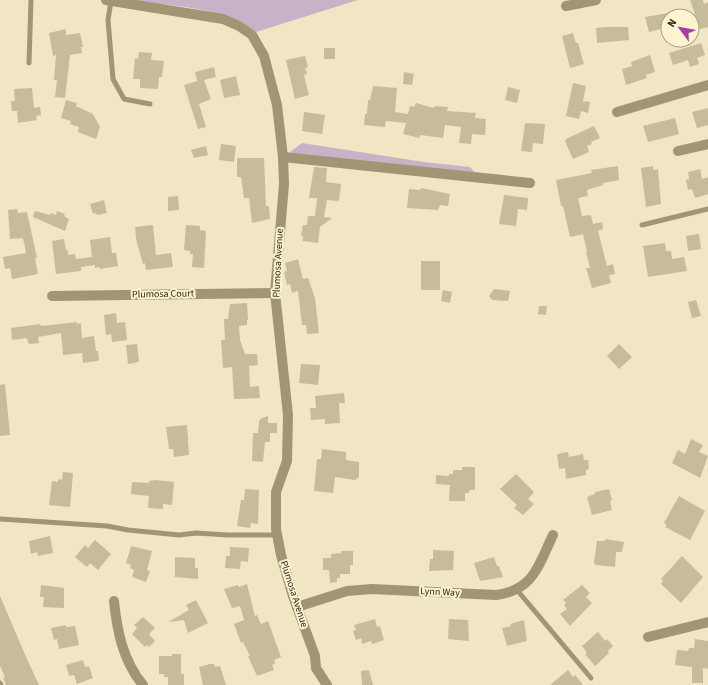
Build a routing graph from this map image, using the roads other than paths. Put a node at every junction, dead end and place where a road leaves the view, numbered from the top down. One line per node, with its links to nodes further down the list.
1 (31, 0): 5 (lane)
2 (108, 0): 7 (lane); 11 (street, Plumosa Avenue)
3 (596, 0): 4 (street)
4 (566, 6)
5 (29, 63)
6 (708, 84): 8 (street)
7 (150, 104)
8 (617, 112)
9 (708, 144): 10 (street)
10 (678, 151)
11 (284, 157): 12 (street); 15 (street, Plumosa Avenue)
12 (530, 183)
13 (708, 209): 14 (lane)
14 (642, 225)
15 (275, 293): 16 (street, Plumosa Court); 18 (street, Plumosa Avenue)
16 (52, 296)
17 (0, 520): 18 (lane)
18 (277, 535): 22 (street, Plumosa Avenue)
19 (553, 535): 20 (street, Lynn Way)
20 (517, 590): 22 (street, Lynn Way); 25 (lane)
21 (114, 601): 26 (street)
22 (297, 607): 27 (street, Plumosa Avenue)
23 (708, 622): 24 (street)
24 (648, 637)
25 (592, 678)
26 (143, 685)
27 (328, 685)

